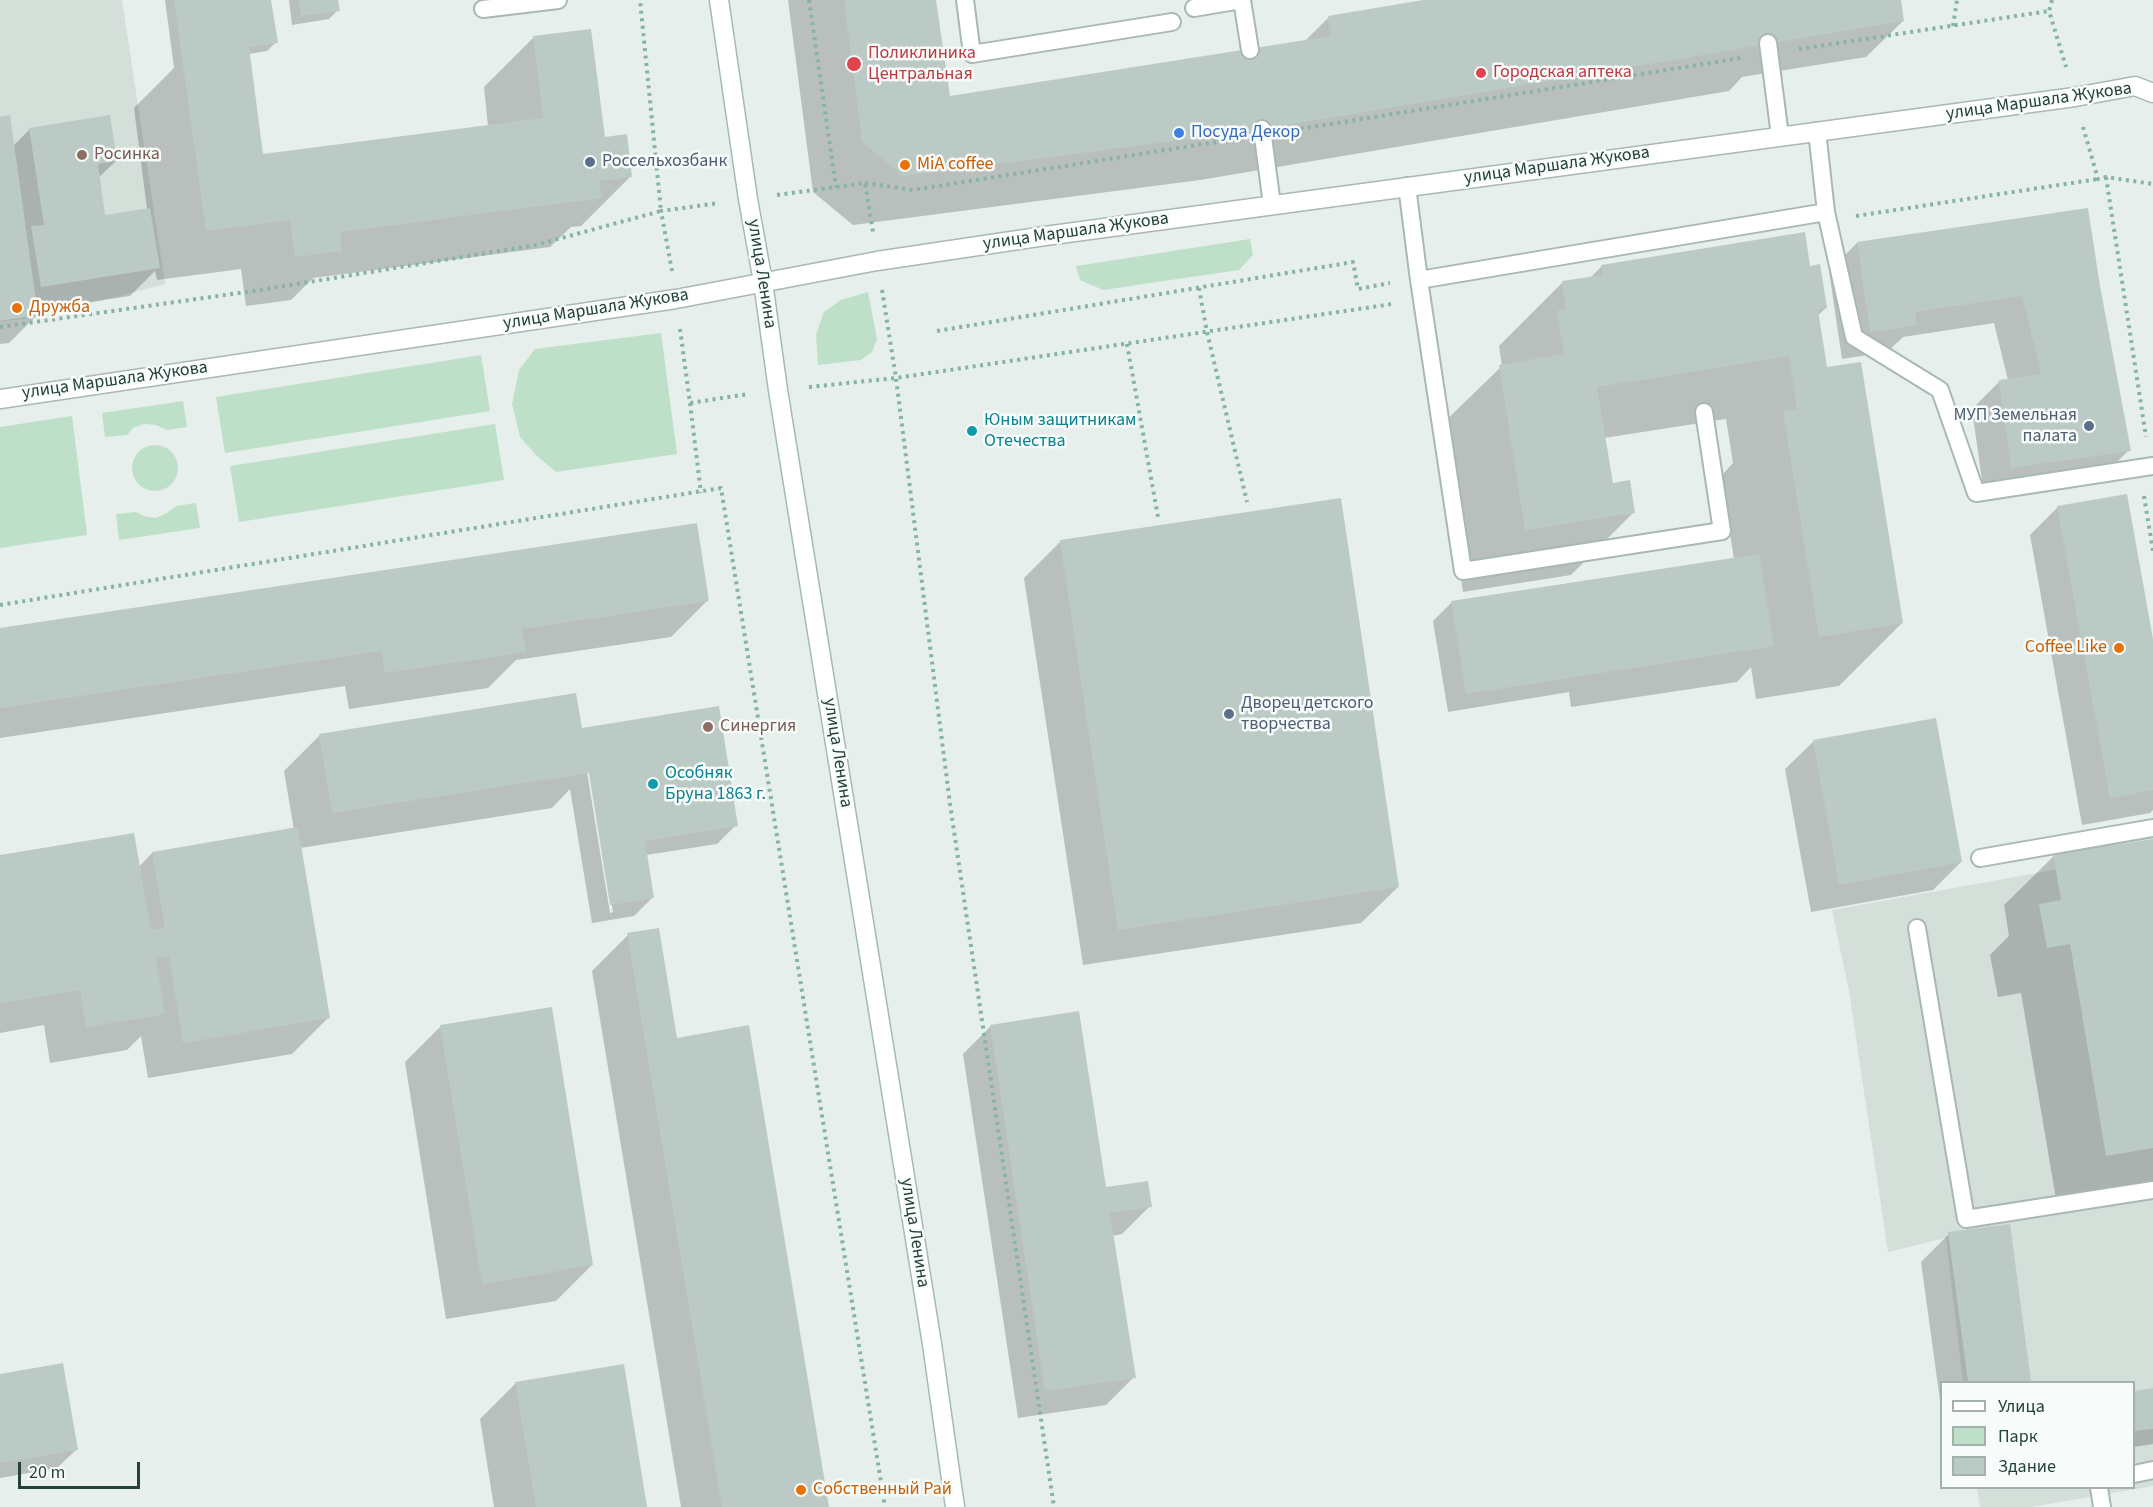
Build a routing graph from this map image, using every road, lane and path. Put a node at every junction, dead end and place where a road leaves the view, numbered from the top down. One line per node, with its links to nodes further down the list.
1 (558, 0): 9 (lane)
2 (640, 0): 28 (path)
3 (719, 0): 26 (street, улица Ленина)
4 (809, 0): 22 (path)
5 (965, 0): 11 (lane)
6 (1241, 0): 8 (lane); 14 (lane)
7 (1957, 0): 12 (path)
8 (1194, 8)
9 (483, 9)
10 (2049, 11): 12 (path)
11 (1172, 22)
12 (1953, 26): 13 (path)
13 (1769, 48): 17 (path); 18 (lane)
14 (1250, 50)
15 (2153, 93): 16 (street, улица Маршала Жукова)
16 (1818, 131): 18 (street, улица Маршала Жукова); 24 (lane)
17 (1262, 132): 20 (path); 23 (lane)
18 (1780, 136): 21 (street, улица Маршала Жукова)
19 (2106, 177): 35 (path)
20 (865, 183)
21 (1407, 186): 23 (street, улица Маршала Жукова); 25 (lane)
22 (836, 187)
23 (1272, 205): 26 (street, улица Маршала Жукова)
24 (1826, 212): 25 (lane); 35 (lane)
25 (1419, 280): 34 (lane)
26 (764, 282): 32 (street, улица Маршала Жукова); 49 (street, улица Ленина)
27 (1199, 288): 29 (path); 30 (path); 30 (path)
28 (0, 327)
29 (937, 331)
30 (1207, 332): 31 (path); 37 (path)
31 (1127, 344): 38 (path); 50 (path)
32 (0, 399)
33 (690, 403): 36 (path)
34 (1704, 412)
35 (2148, 467): 39 (path)
36 (701, 493): 40 (path); 48 (path)
37 (1247, 502)
38 (1158, 517)
39 (2153, 551)
40 (0, 604)
41 (2153, 828): 42 (lane)
42 (1980, 858)
43 (1917, 928): 44 (lane)
44 (2153, 1190)
45 (2153, 1470): 46 (lane)
46 (2135, 1474)
47 (2099, 1489): 51 (lane)
48 (885, 1507)
49 (955, 1507)
50 (1053, 1507)
51 (2102, 1507)

